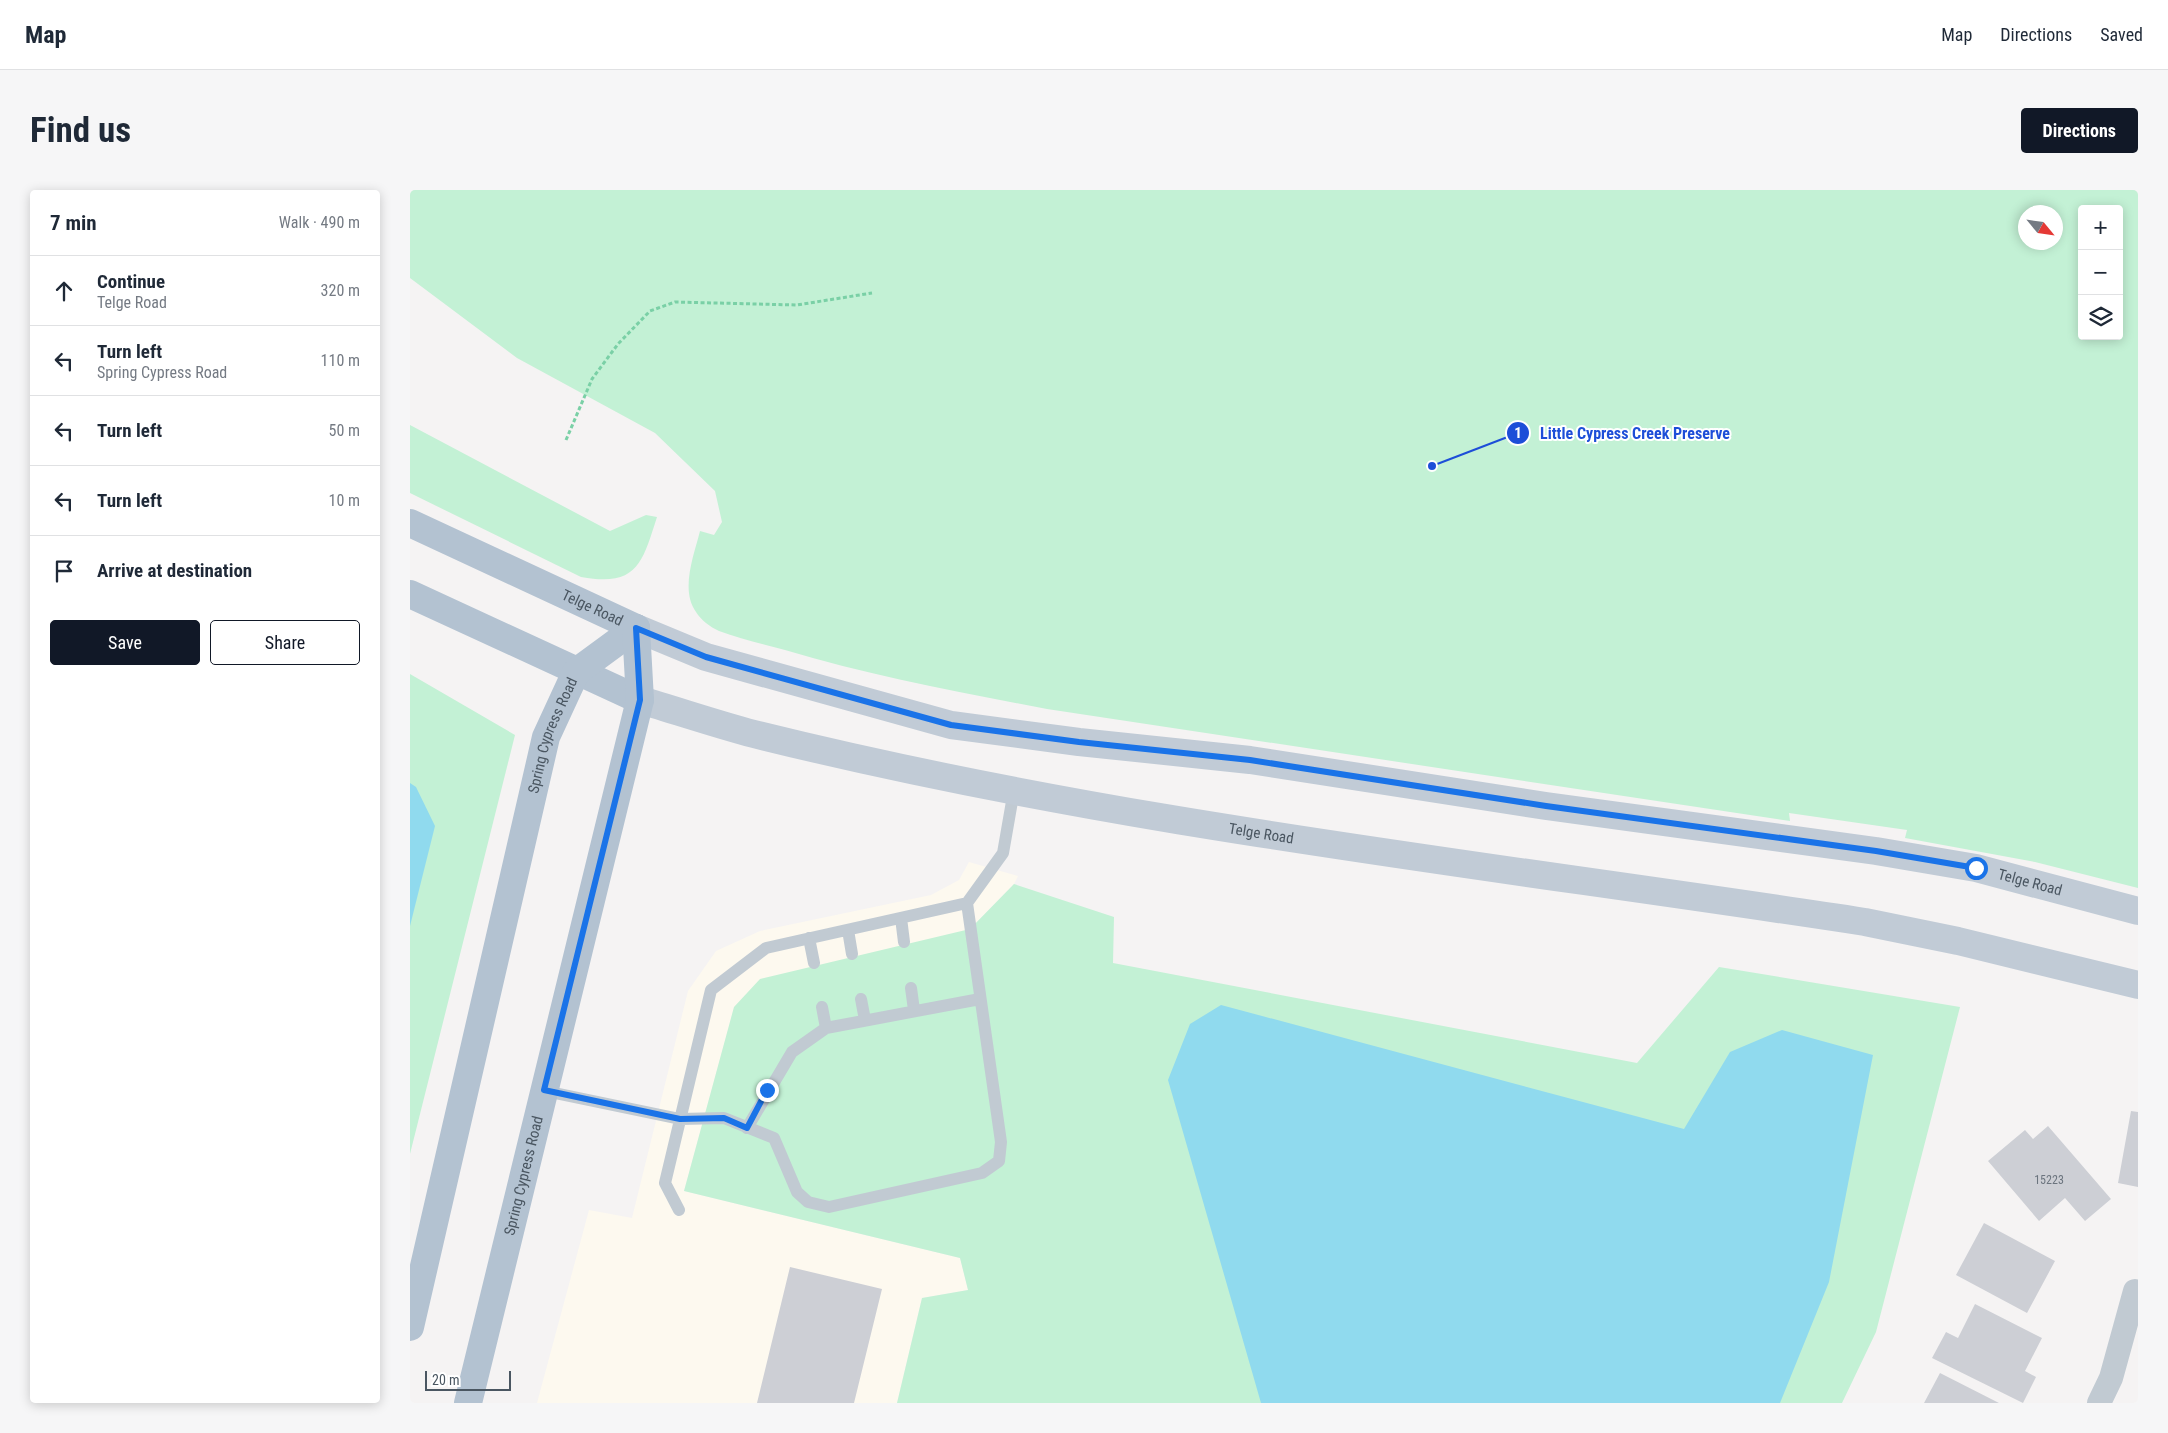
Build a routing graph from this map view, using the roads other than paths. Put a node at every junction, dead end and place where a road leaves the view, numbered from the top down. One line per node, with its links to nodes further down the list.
1 (410, 522): 3 (main road, Telge Road)
2 (410, 594): 4 (main road, Telge Road)
3 (636, 628): 4 (main road, Spring Cypress Road); 5 (main road, Spring Cypress Road); 8 (main road, Telge Road)
4 (576, 672): 5 (main road, Telge Road); 28 (main road, Spring Cypress Road)
5 (640, 700): 6 (main road, Telge Road); 23 (main road, Spring Cypress Road)
6 (1014, 790): 7 (lane); 15 (main road, Telge Road)
7 (967, 903): 9 (lane); 18 (lane)
8 (2138, 911)
9 (901, 918): 10 (lane); 12 (lane)
10 (848, 930): 11 (lane); 13 (lane)
11 (809, 938): 14 (lane); 24 (lane)
12 (904, 942)
13 (852, 954)
14 (814, 963)
15 (2138, 985)
16 (911, 988): 20 (lane)
17 (861, 999): 21 (lane)
18 (980, 999): 20 (lane); 25 (lane)
19 (822, 1007): 22 (lane)
20 (914, 1010): 21 (lane)
21 (865, 1020): 22 (lane)
22 (826, 1028): 25 (lane)
23 (544, 1090): 24 (lane); 29 (main road, Spring Cypress Road)
24 (680, 1119): 25 (lane); 26 (lane)
25 (747, 1128)
26 (679, 1210)
27 (2135, 1291): 30 (street)
28 (410, 1327)
29 (468, 1403)
30 (2099, 1403)

